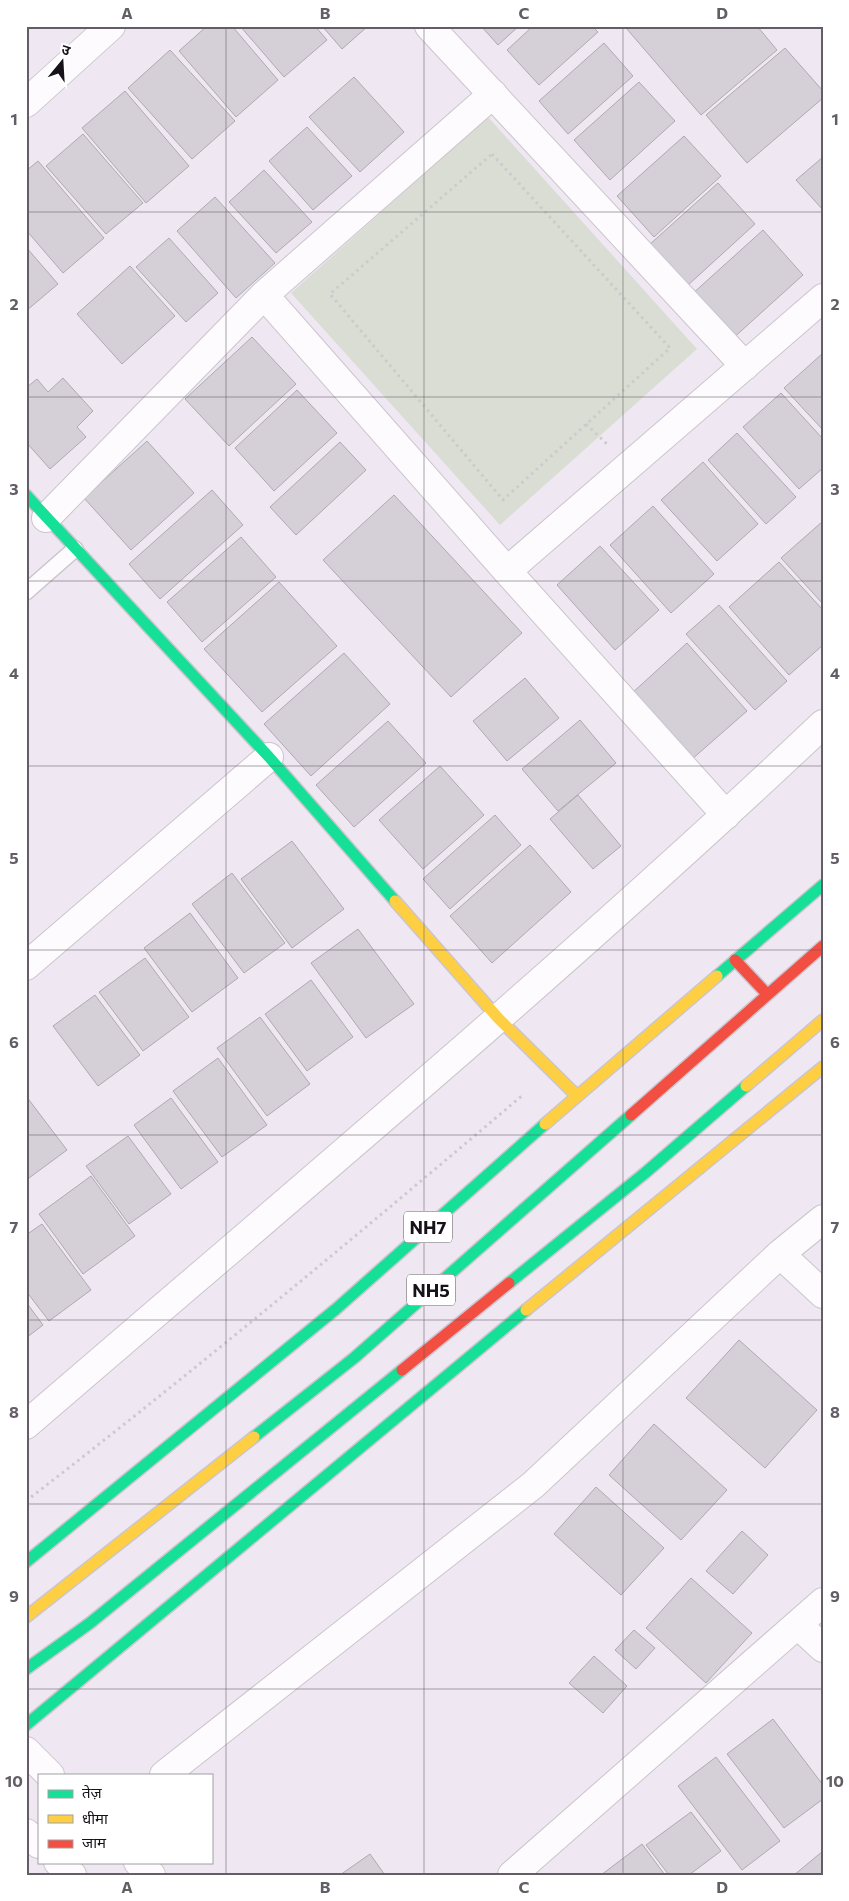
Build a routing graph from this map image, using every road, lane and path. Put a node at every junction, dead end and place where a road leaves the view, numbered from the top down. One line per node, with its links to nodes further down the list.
1 (111, 26): 4 (street)
2 (429, 26): 3 (street)
3 (493, 94): 6 (street); 8 (street)
4 (26, 103)
5 (330, 294): 5 (path)
6 (264, 295): 10 (street); 12 (street)
7 (823, 298): 8 (street)
8 (745, 366): 12 (street)
9 (26, 495): 10 (main road)
10 (46, 518): 11 (main road)
11 (75, 549): 13 (lane); 15 (main road)
12 (506, 571): 16 (street)
13 (26, 592)
14 (823, 724): 16 (street)
15 (269, 757): 19 (street); 22 (main road)
16 (726, 815): 22 (street)
17 (823, 885): 20 (main road, NH7)
18 (823, 946): 21 (main road, NH5)
19 (31, 953)
20 (735, 960): 21 (main road); 28 (main road, NH7)
21 (767, 994): 36 (main road, NH5)
22 (498, 1018): 28 (main road); 32 (street)
23 (823, 1020): 24 (main road, NH5)
24 (809, 1032): 25 (main road); 39 (main road, NH5)
25 (818, 1043)
26 (823, 1067): 40 (main road)
27 (524, 1094): 33 (path)
28 (577, 1096): 34 (main road, NH7)
29 (823, 1219): 30 (street)
30 (780, 1254): 31 (street); 43 (street)
31 (823, 1294)
32 (26, 1425)
33 (26, 1501)
34 (26, 1562)
35 (823, 1602): 37 (street)
36 (26, 1617)
37 (798, 1625): 38 (street); 52 (street)
38 (823, 1648)
39 (26, 1669)
40 (26, 1725)
41 (26, 1751): 42 (street)
42 (49, 1774)
43 (165, 1774)
44 (26, 1833): 45 (street)
45 (38, 1843)
46 (51, 1864): 49 (street)
47 (60, 1864): 50 (street)
48 (140, 1864): 51 (street)
49 (40, 1875)
50 (72, 1875)
51 (151, 1875)
52 (512, 1875)

